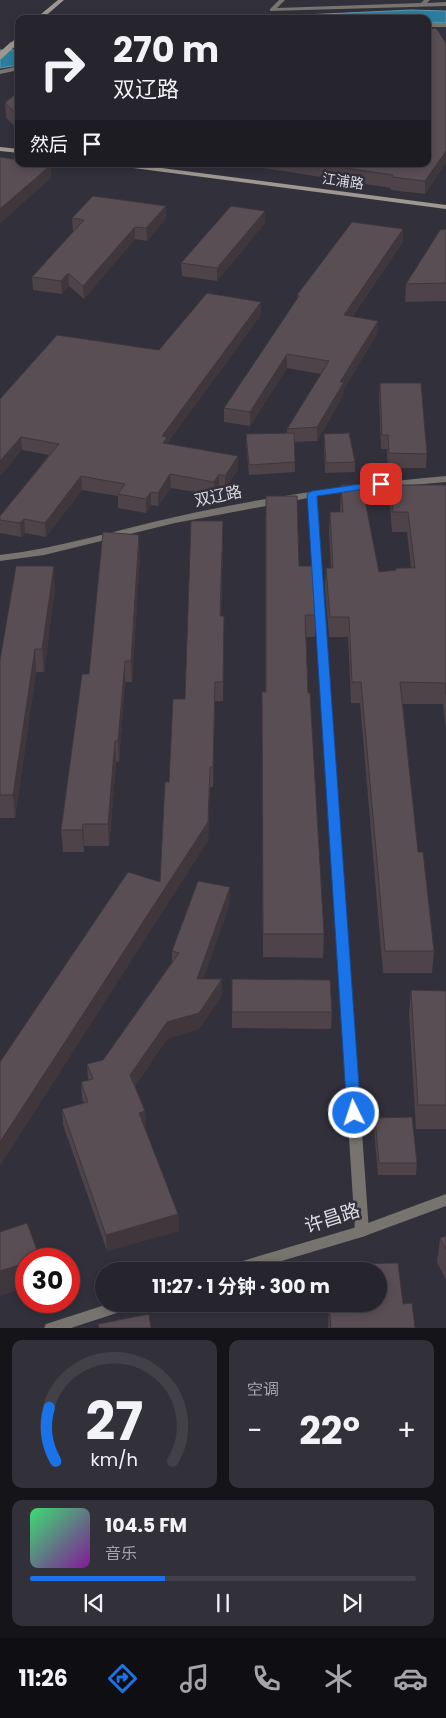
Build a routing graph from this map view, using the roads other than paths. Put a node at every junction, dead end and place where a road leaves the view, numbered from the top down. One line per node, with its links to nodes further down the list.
1 (60, 0): 7 (main road)
2 (282, 0): 6 (street)
3 (354, 0): 6 (street)
4 (425, 2): 5 (street); 6 (street)
5 (446, 4)
6 (350, 9)
7 (43, 15)
8 (431, 25): 9 (street)
9 (446, 25)
10 (15, 42): 11 (main road, bridge)
11 (0, 56)
12 (15, 69): 13 (street)
13 (0, 72)
14 (0, 148): 15 (main road)
15 (15, 150)
16 (140, 167): 17 (main road, 江浦路)
17 (446, 208)
18 (446, 478): 19 (street, 双辽路)
19 (312, 494): 20 (street, 双辽路); 22 (street)
20 (0, 558)
21 (446, 1200): 22 (street, 许昌路)
22 (362, 1230): 23 (street, 许昌路)
23 (258, 1262)
24 (102, 1312): 25 (street)
25 (51, 1328)

